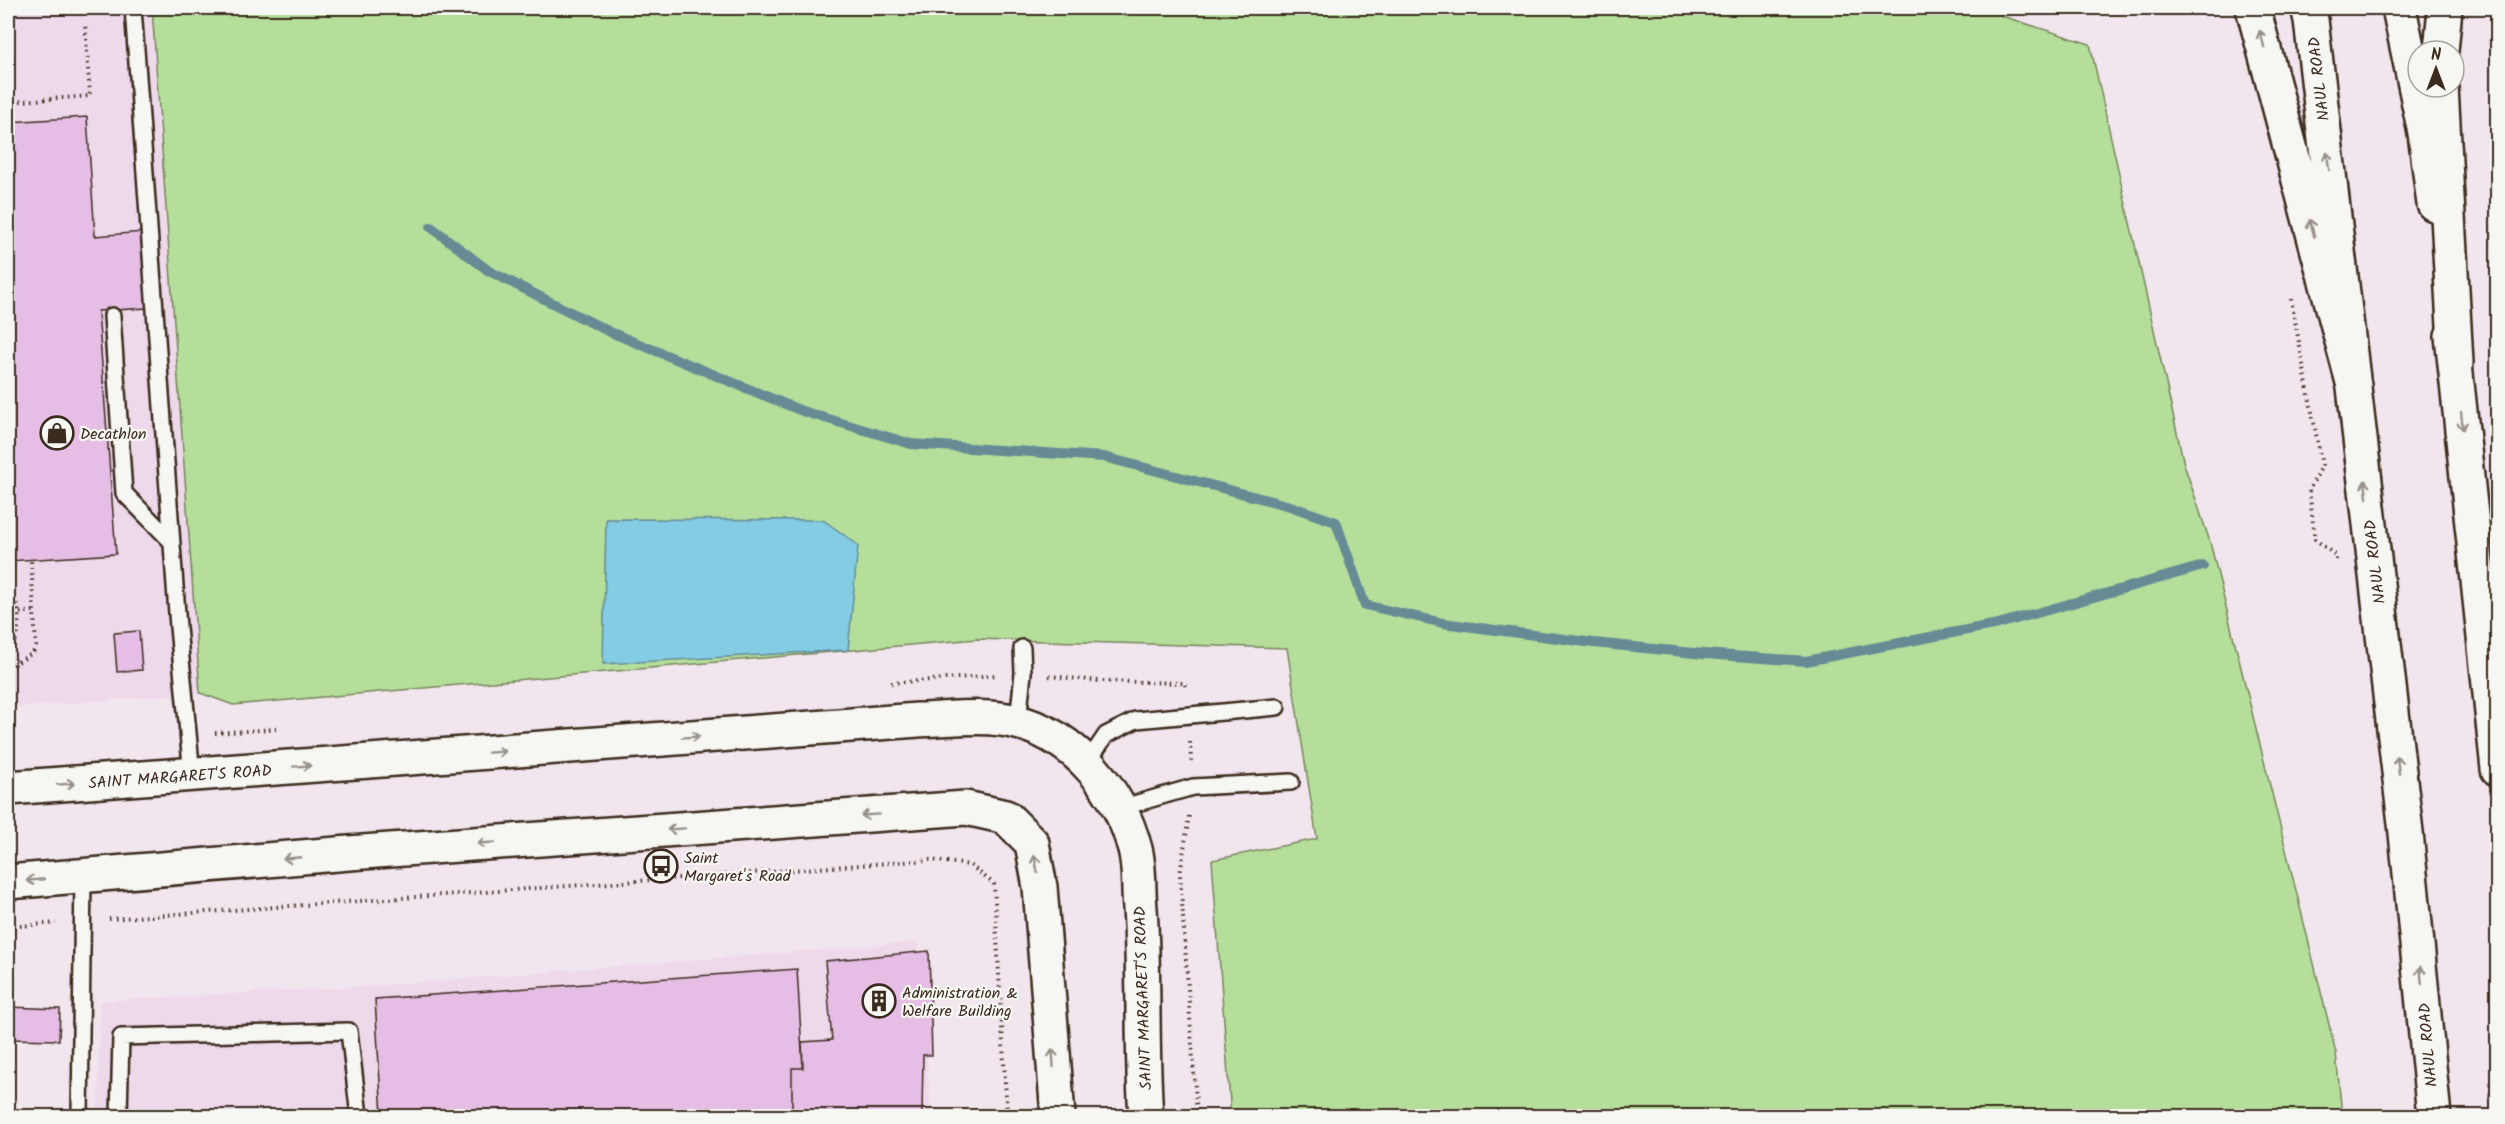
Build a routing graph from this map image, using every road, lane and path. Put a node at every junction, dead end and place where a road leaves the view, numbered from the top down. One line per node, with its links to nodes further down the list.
1 (133, 8): 14 (lane)
2 (2253, 8): 13 (main road, one-way to 2)
3 (2308, 8): 13 (main road, NAUL ROAD, one-way to 3)
4 (2399, 8): 12 (main road)
5 (2445, 8): 7 (main road)
6 (85, 23): 9 (path)
7 (2442, 39)
8 (2442, 99): 12 (main road)
9 (8, 102)
10 (2290, 293): 16 (path)
11 (112, 316): 14 (lane)
12 (2456, 363): 27 (main road, one-way to 27)
13 (2354, 386): 42 (main road, NAUL ROAD, one-way to 13)
14 (172, 542): 28 (lane)
15 (31, 560): 18 (path)
16 (2337, 568)
17 (8, 588): 19 (path)
18 (34, 611): 19 (path); 23 (path)
19 (18, 613): 20 (path); 21 (path)
20 (8, 614)
21 (8, 647)
22 (1022, 648): 25 (lane)
23 (8, 668)
24 (1277, 707): 26 (lane)
25 (1018, 722): 26 (main road, SAINT MARGARET'S ROAD); 28 (main road, SAINT MARGARET'S ROAD, one-way to 25)
26 (1087, 763): 31 (main road, SAINT MARGARET'S ROAD)
27 (2498, 770)
28 (192, 775): 30 (main road, SAINT MARGARET'S ROAD, one-way to 28)
29 (1292, 782): 31 (lane)
30 (8, 788)
31 (1120, 808): 41 (main road, SAINT MARGARET'S ROAD)
32 (83, 876): 33 (main road, one-way to 33); 34 (lane); 40 (main road, one-way to 32)
33 (8, 882)
34 (83, 921): 35 (path); 36 (lane); 39 (path)
35 (8, 927)
36 (80, 1116)
37 (119, 1116): 38 (lane)
38 (359, 1116)
39 (1007, 1116)
40 (1058, 1116)
41 (1146, 1116)
42 (2434, 1116)

